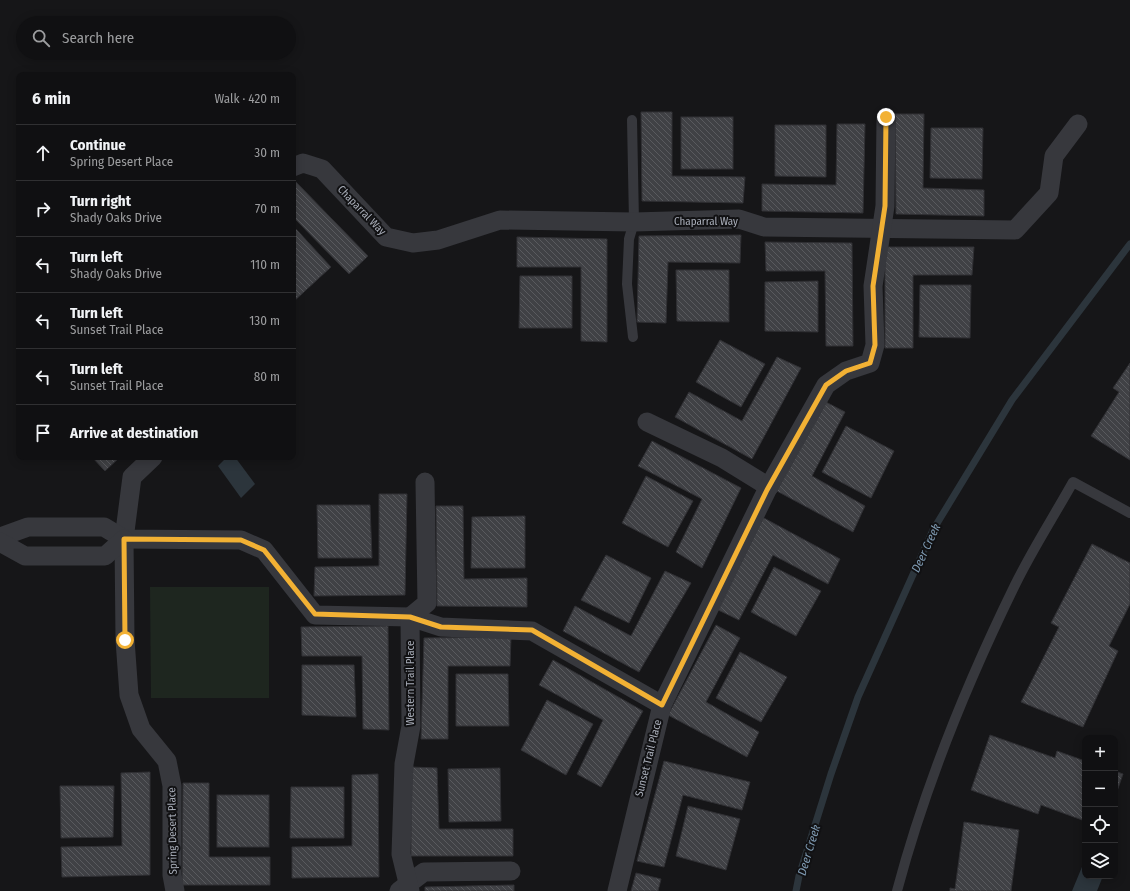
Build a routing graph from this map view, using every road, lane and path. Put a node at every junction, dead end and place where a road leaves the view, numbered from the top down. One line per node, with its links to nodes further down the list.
1 (886, 117): 6 (street, Sunset Trail Place)
2 (632, 120): 5 (lane)
3 (1078, 124): 6 (street, Chaparral Way)
4 (298, 165): 5 (street, Chaparral Way)
5 (634, 222): 6 (street, Chaparral Way); 7 (lane)
6 (880, 228): 11 (street, Sunset Trail Place)
7 (633, 337)
8 (647, 422): 11 (street)
9 (150, 460): 14 (street, Spring Desert Place)
10 (425, 482): 16 (street)
11 (769, 487): 17 (street, Sunset Trail Place)
12 (1130, 513): 22 (lane)
13 (0, 536): 14 (street)
14 (124, 539): 15 (street); 16 (street); 20 (street, Spring Desert Place)
15 (0, 542)
16 (410, 617): 17 (street); 19 (street, Western Trail Place)
17 (662, 705): 21 (street, Sunset Trail Place)
18 (511, 871): 19 (street)
19 (406, 889)
20 (175, 891)
21 (616, 891)
22 (897, 891)

